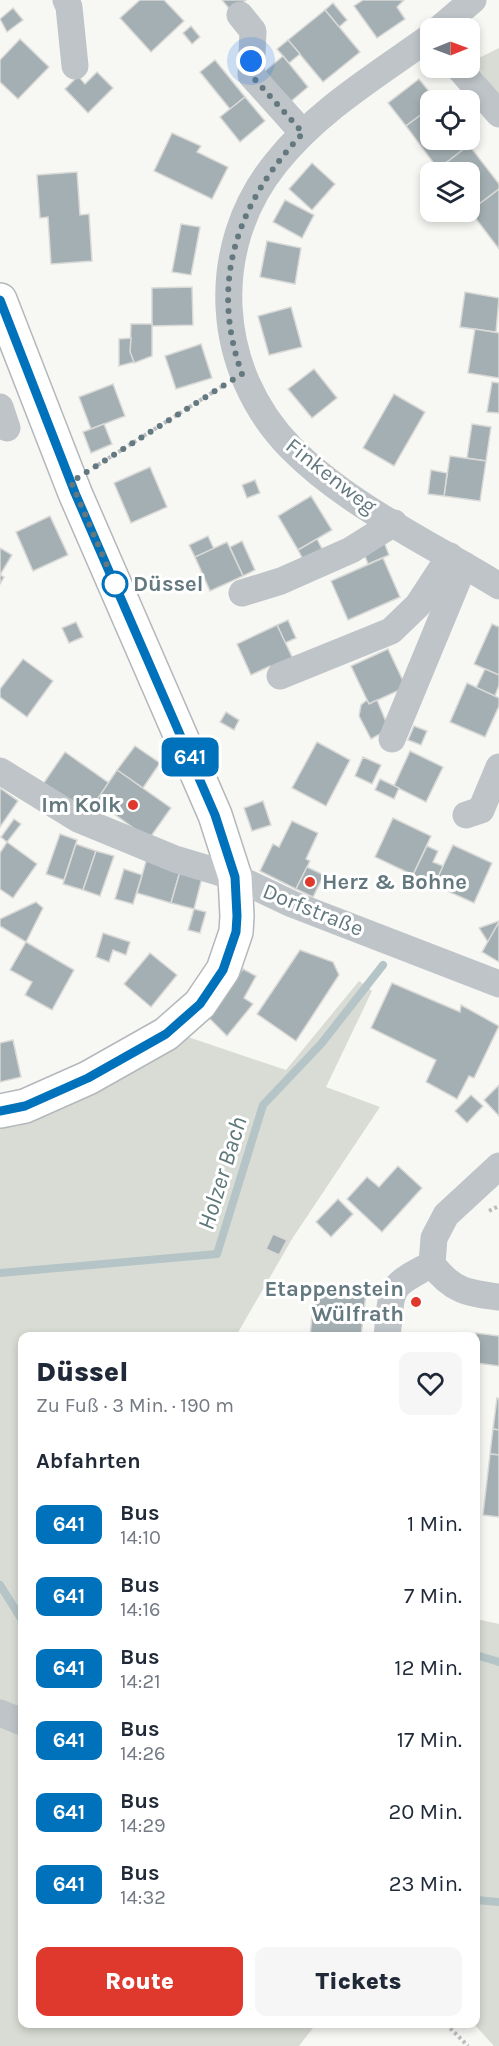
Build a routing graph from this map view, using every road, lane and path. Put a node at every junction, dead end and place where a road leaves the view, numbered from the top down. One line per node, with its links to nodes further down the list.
1 (66, 0): 6 (street)
2 (473, 0): 4 (street)
3 (240, 15): 9 (street)
4 (452, 18)
5 (420, 44): 9 (street, Finkenweg)
6 (75, 66)
7 (468, 78): 8 (street)
8 (499, 114)
9 (303, 133): 11 (street, Finkenweg)
10 (0, 300): 12 (main road)
11 (242, 374): 12 (path); 13 (street, Finkenweg)
12 (71, 482): 22 (main road)
13 (394, 523): 14 (street, Finkenweg); 16 (street)
14 (457, 561): 15 (street, Finkenweg); 17 (street); 18 (street)
15 (498, 579)
16 (242, 593)
17 (280, 676)
18 (392, 739)
19 (499, 767): 21 (street)
20 (0, 771): 22 (street, Dorfstraße)
21 (466, 814)
22 (235, 877): 23 (street, Dorfstraße); 24 (main road)
23 (499, 984)
24 (0, 1111)
25 (499, 1166): 26 (street)
26 (432, 1264): 27 (street); 28 (street)
27 (499, 1297)
28 (387, 1332)
29 (0, 1713): 30 (street)
30 (18, 1720)
31 (450, 2028): 32 (path)
32 (468, 2046)

